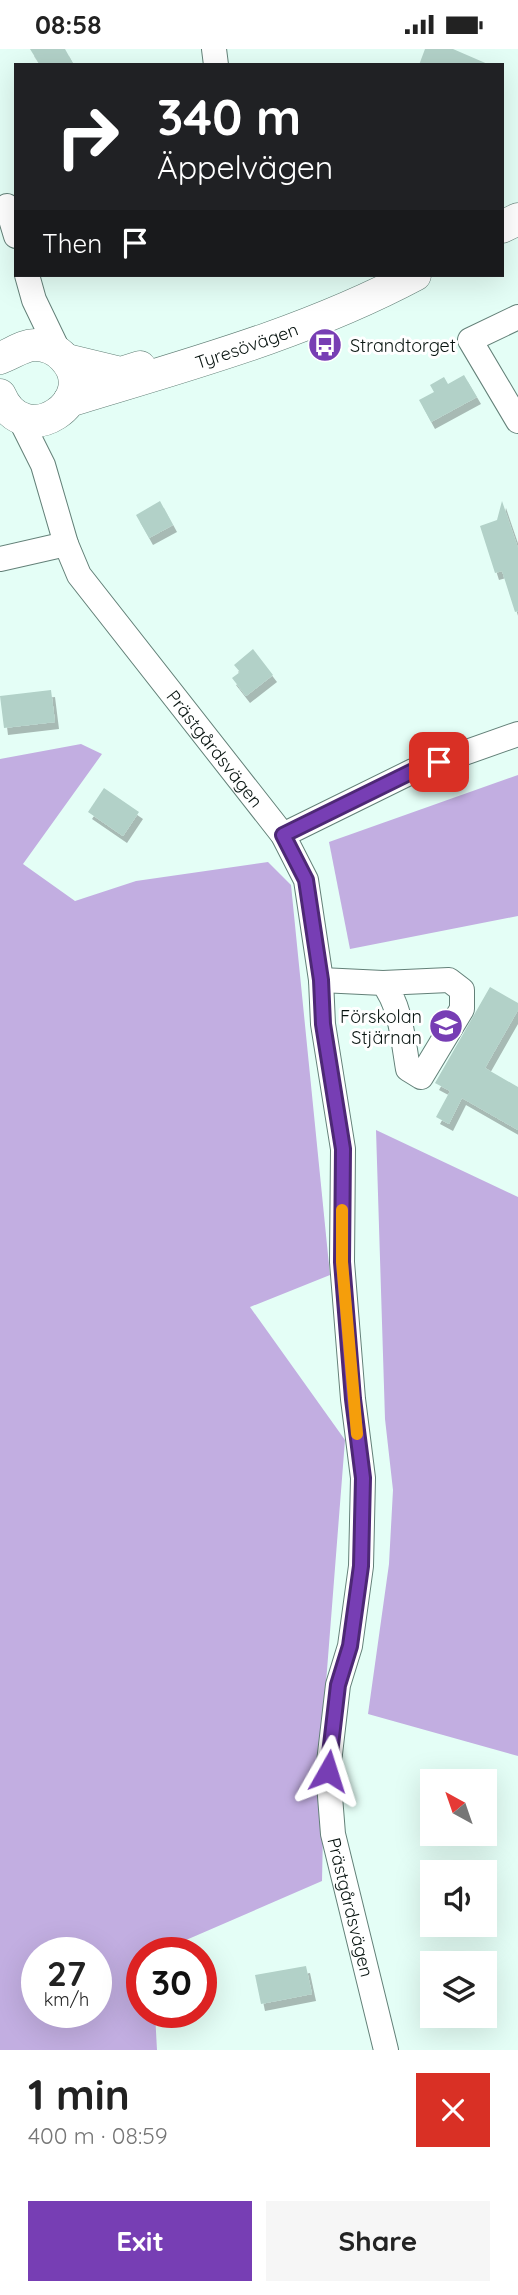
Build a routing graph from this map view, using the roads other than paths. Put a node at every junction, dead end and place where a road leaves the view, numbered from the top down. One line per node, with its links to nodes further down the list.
1 (8, 205): 2 (street)
2 (14, 228)
3 (28, 277): 6 (street)
4 (394, 277): 8 (main road, Tyresövägen)
5 (411, 277): 11 (main road, Tyresövägen)
6 (34, 300): 8 (street); 9 (street)
7 (518, 317): 12 (street)
8 (63, 356): 9 (main road, Tyresövägen); 11 (main road)
9 (8, 358)
10 (5, 401): 11 (main road, Tyresövägen); 13 (street, Prästgårdsvägen)
11 (61, 409): 13 (street, Prästgårdsvägen)
12 (518, 421)
13 (43, 465): 14 (street, Prästgårdsvägen)
14 (66, 544): 15 (street); 17 (street, Prästgårdsvägen)
15 (0, 559)
16 (518, 734): 17 (street)
17 (283, 835): 18 (street, Prästgårdsvägen)
18 (321, 980): 19 (street); 20 (street, Prästgårdsvägen)
19 (383, 983)
20 (386, 2050)

